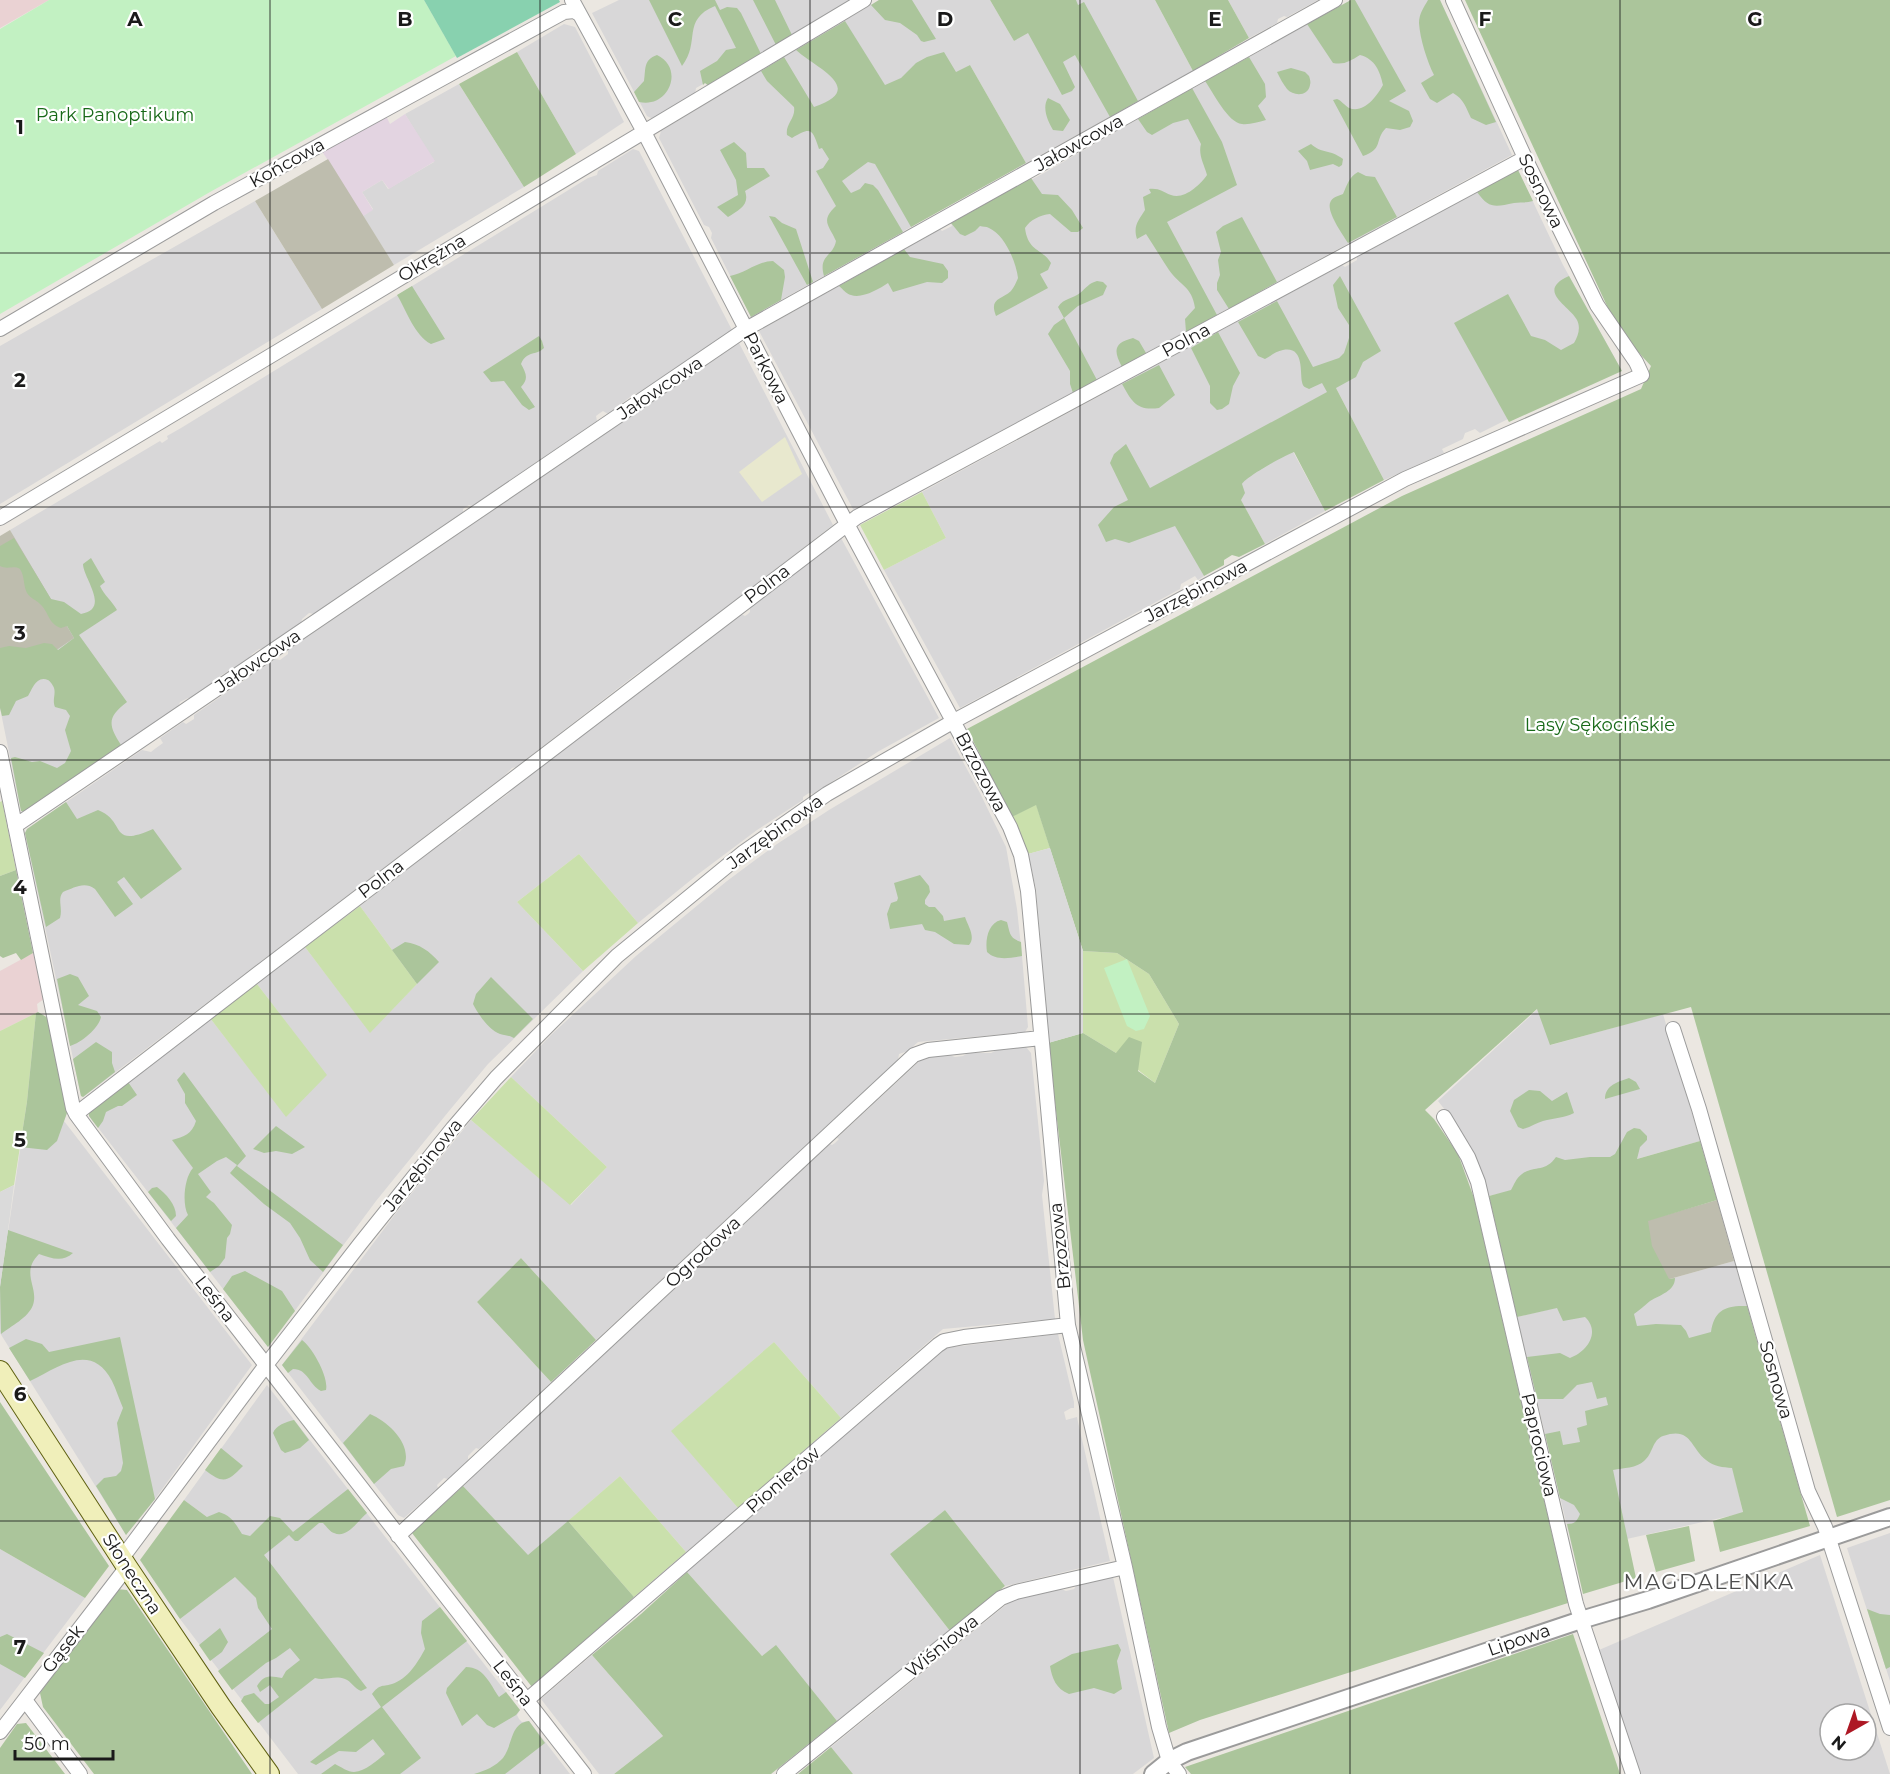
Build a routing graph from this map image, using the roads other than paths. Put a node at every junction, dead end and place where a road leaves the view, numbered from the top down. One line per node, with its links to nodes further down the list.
1 (572, 0): 5 (street, Parkowa)
2 (864, 0): 6 (street, Okrężna)
3 (1335, 0): 9 (street, Jałowcowa)
4 (1453, 0): 7 (street, Sosnowa)
5 (579, 14): 6 (street, Parkowa); 8 (street, Końcowa)
6 (644, 132): 9 (street, Parkowa); 11 (street, Okrężna)
7 (1525, 158): 10 (street, Sosnowa); 12 (street, Polna)
8 (0, 329)
9 (746, 329): 12 (street, Parkowa); 15 (street, Jałowcowa)
10 (1642, 375): 13 (street, Jarzębinowa)
11 (0, 518)
12 (847, 524): 13 (street, Parkowa); 18 (street, Polna)
13 (954, 721): 17 (street, Brzozowa); 21 (street, Jarzębinowa)
14 (0, 752): 15 (street, Leśna)
15 (15, 826): 18 (street, Leśna)
16 (1673, 1029): 25 (street, Sosnowa)
17 (1041, 1038): 20 (street, Brzozowa); 24 (street, Ogrodowa)
18 (76, 1114): 21 (street, Leśna)
19 (1444, 1117): 28 (street, Paprociowa)
20 (1068, 1325): 27 (street, Brzozowa); 30 (street, Pionierów)
21 (266, 1365): 24 (street, Leśna); 26 (street, Jarzębinowa)
22 (0, 1371): 26 (main road, Słoneczna)
23 (1890, 1517): 25 (street, Lipowa)
24 (398, 1536): 30 (street, Leśna)
25 (1828, 1537): 28 (street, Lipowa); 31 (street, Sosnowa)
26 (124, 1563): 29 (street, Gąsek); 35 (main road, Słoneczna)
27 (1125, 1567): 33 (street, Brzozowa); 37 (street, Wiśniowa)
28 (1581, 1620): 33 (street, Lipowa); 39 (street, Paprociowa)
29 (25, 1700): 32 (street, Gąsek); 34 (street)
30 (527, 1700): 36 (street, Leśna)
31 (1890, 1728)
32 (0, 1732)
33 (1174, 1768): 38 (street, Lipowa)
34 (80, 1774)
35 (268, 1774)
36 (584, 1774)
37 (784, 1774)
38 (1154, 1774)
39 (1633, 1774)

